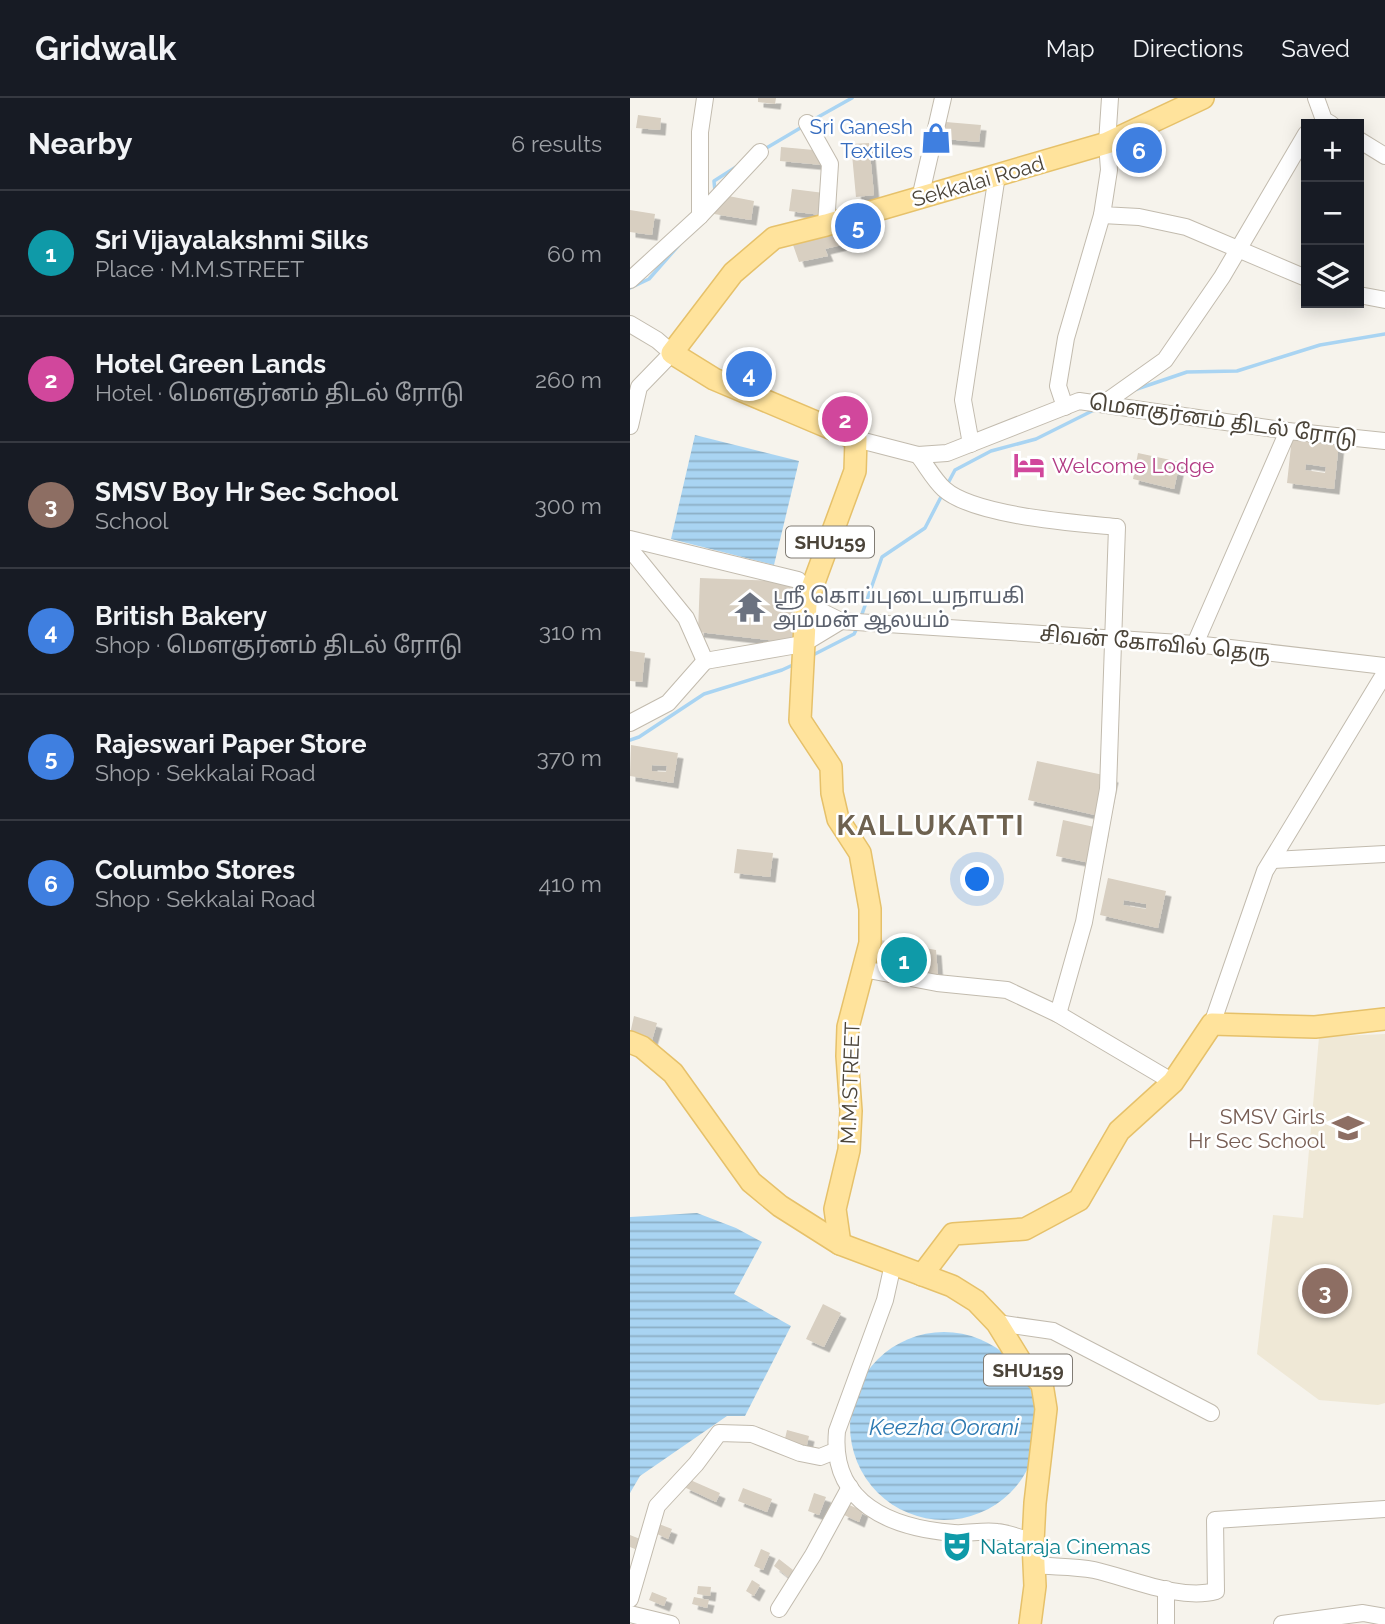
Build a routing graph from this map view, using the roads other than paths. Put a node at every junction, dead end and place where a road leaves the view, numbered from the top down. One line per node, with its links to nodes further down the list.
1 (705, 98): 16 (street)
2 (943, 98): 14 (street)
3 (1110, 98): 9 (street)
4 (1203, 98): 9 (main road, Sekkalai Road)
5 (1316, 98): 6 (street)
6 (1321, 119)
7 (807, 123): 17 (street)
8 (1301, 142): 18 (street)
9 (1107, 143): 13 (main road, Sekkalai Road); 15 (street)
10 (1364, 143): 12 (street)
11 (760, 152): 16 (street)
12 (1385, 156)
13 (998, 175): 14 (main road, Sekkalai Road); 31 (street)
14 (920, 198): 17 (main road, Sekkalai Road)
15 (1102, 215): 18 (street); 26 (street)
16 (700, 216): 20 (street)
17 (826, 225): 24 (main road, Sekkalai Road)
18 (1237, 249): 19 (street); 25 (street)
19 (1301, 276)
20 (630, 280)
21 (1364, 296): 22 (street)
22 (1385, 300)
23 (630, 324): 24 (street)
24 (672, 353): 27 (street); 29 (main road, மௌகுர்னம் திடல் ரோடு)
25 (1103, 404): 26 (street, மௌகுர்னம் திடல் ரோடு); 28 (street, மௌகுர்னம் திடல் ரோடு)
26 (1065, 407): 31 (street, மௌகுர்னம் திடல் ரோடு)
27 (630, 426)
28 (1288, 431): 30 (street, மௌகுர்னம் திடல் ரோடு); 40 (street)
29 (856, 439): 32 (street, மௌகுர்னம் திடல் ரோடு); 36 (main road, SHU159)
30 (1385, 441)
31 (971, 444): 32 (street, மௌகுர்னம் திடல் ரோடு)
32 (918, 455): 38 (street)
33 (630, 539): 35 (street)
34 (630, 549): 41 (street)
35 (798, 580)
36 (806, 604): 37 (street); 39 (main road, SHU159)
37 (841, 621): 38 (street, சிவன் கோவில் தெரு); 39 (street)
38 (1115, 639): 40 (street, சிவன் கோவில் தெரு); 48 (street)
39 (803, 644): 41 (street); 47 (main road, M.M.STREET / SHU159)
40 (1195, 644): 42 (street, சிவன் கோவில் தெரு)
41 (705, 661): 44 (street)
42 (1385, 666)
43 (1385, 673): 46 (street)
44 (630, 723)
45 (1385, 854): 46 (street)
46 (1273, 860): 50 (street)
47 (863, 969): 48 (street); 53 (main road, M.M.STREET / SHU159)
48 (1058, 1014): 52 (street)
49 (1385, 1018): 50 (main road)
50 (1212, 1024): 52 (main road)
51 (630, 1042): 53 (main road)
52 (1173, 1082): 55 (main road)
53 (840, 1244): 54 (main road, SHU159)
54 (893, 1264): 55 (main road, SHU159); 58 (street)
55 (922, 1275): 56 (main road, SHU159)
56 (998, 1323): 57 (street); 61 (main road, SHU159)
57 (1211, 1413)
58 (835, 1451): 59 (street); 64 (street)
59 (850, 1487): 61 (street); 65 (street)
60 (1385, 1509): 63 (street)
61 (1033, 1542): 62 (main road, SHU159)
62 (1034, 1565): 63 (street); 69 (main road, SHU159)
63 (1166, 1589): 70 (street)
64 (630, 1599)
65 (779, 1609)
66 (630, 1614): 68 (street)
67 (1385, 1617): 71 (street)
68 (671, 1624)
69 (1030, 1624)
70 (1166, 1624)
71 (1282, 1624)

